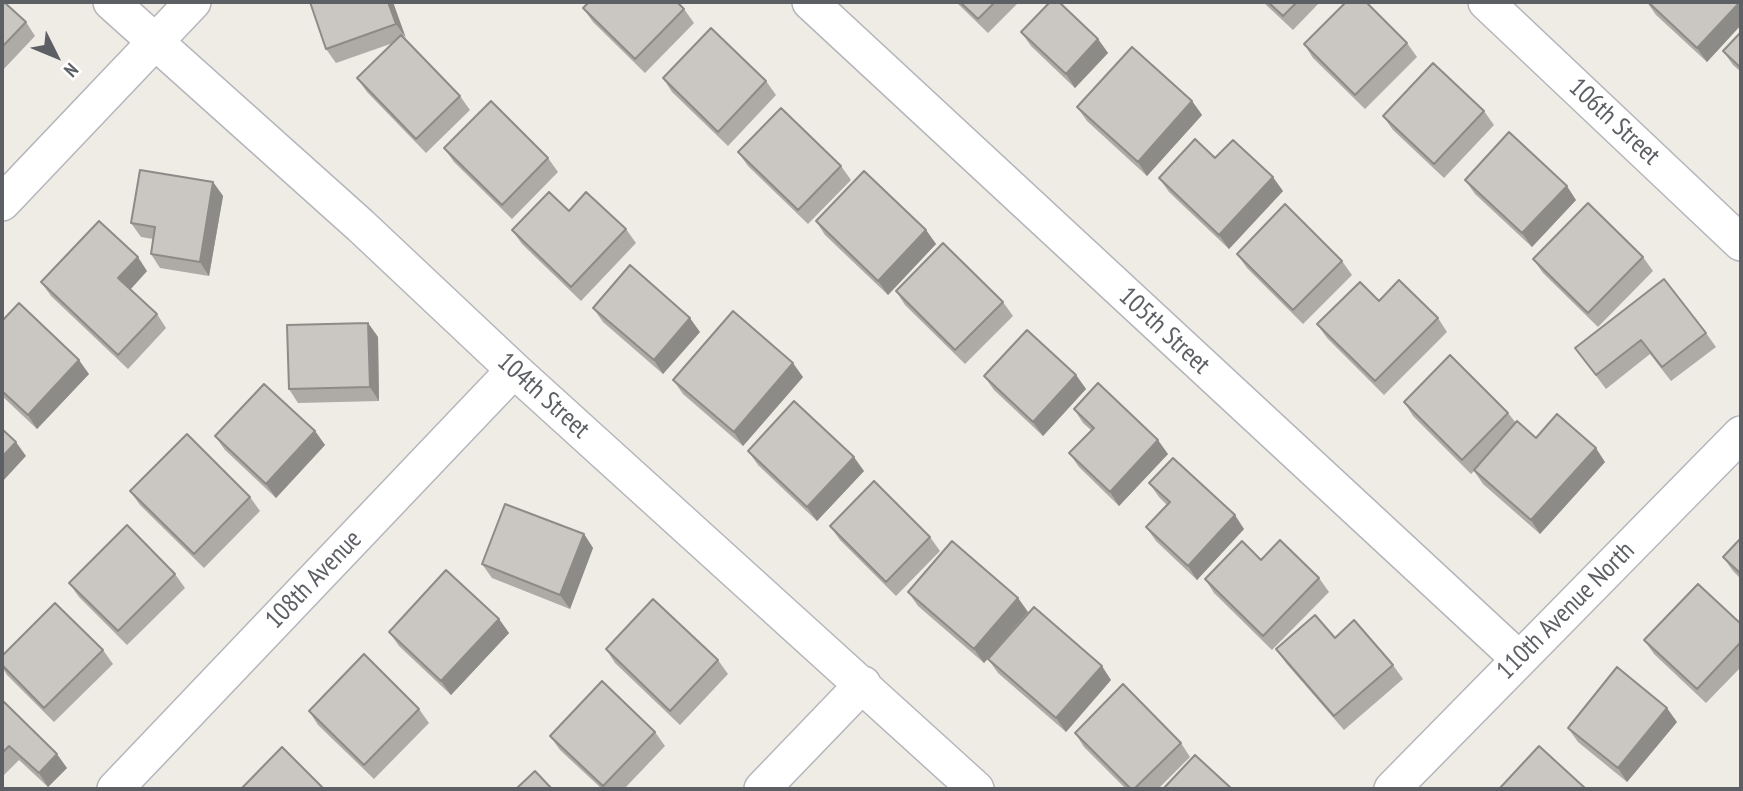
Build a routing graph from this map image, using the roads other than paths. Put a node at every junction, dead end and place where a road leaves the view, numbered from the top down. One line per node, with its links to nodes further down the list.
1 (111, 2): 5 (street, 104th Street)
2 (193, 2): 5 (street)
3 (810, 2): 10 (street, 105th Street)
4 (1486, 2): 7 (street, 106th Street)
5 (154, 42): 6 (street); 8 (street, 104th Street)
6 (2, 203)
7 (1741, 243)
8 (514, 370): 11 (street, 104th Street); 12 (street, 108th Avenue)
9 (1741, 434): 10 (street, 110th Avenue North)
10 (1519, 659): 15 (street, 110th Avenue North)
11 (863, 684): 13 (street); 14 (street, 104th Street)
12 (115, 789)
13 (762, 789)
14 (976, 789)
15 (1392, 789)

